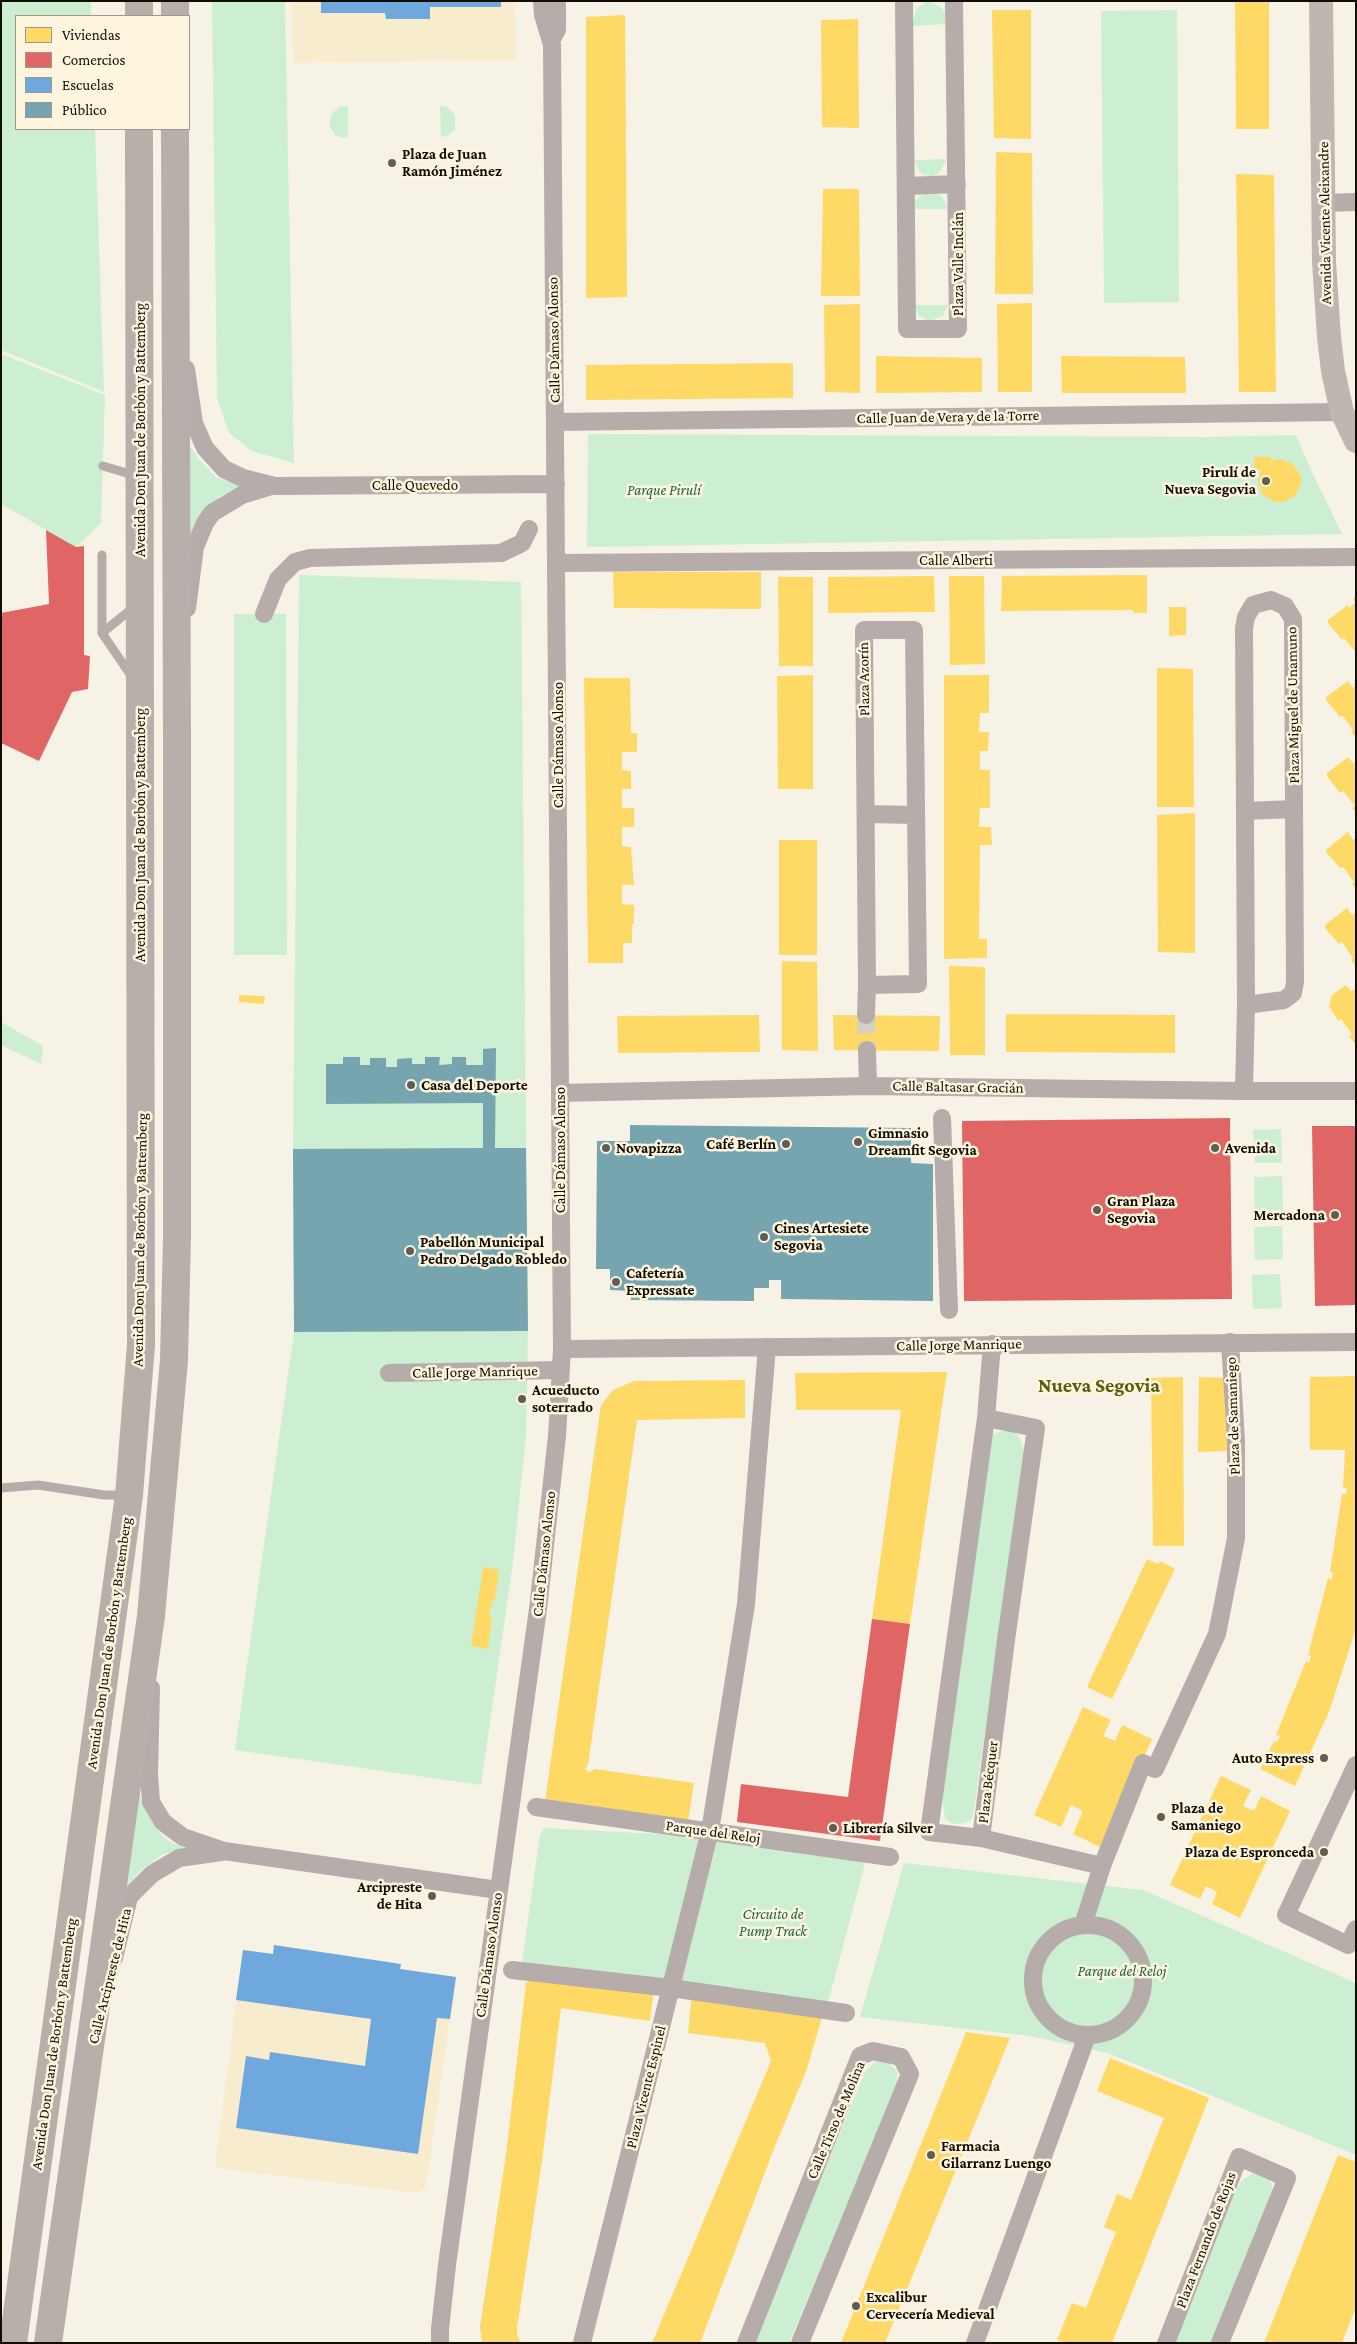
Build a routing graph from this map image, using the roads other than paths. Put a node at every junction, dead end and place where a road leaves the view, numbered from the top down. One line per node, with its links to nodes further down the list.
1 (139, 1): 8 (main road)
2 (175, 1): 9 (main road)
3 (542, 1): 10 (street, Calle Dámaso Alonso)
4 (557, 1): 10 (street, Calle Dámaso Alonso)
5 (904, 1): 14 (street, Plaza Valle Inclán)
6 (954, 1): 13 (street, Plaza Valle Inclán)
7 (1322, 1): 16 (street, Avenida Vicente Aleixandre)
8 (139, 15)
9 (175, 15)
10 (552, 39): 19 (street, Calle Dámaso Alonso)
11 (139, 130): 22 (main road, Avenida Don Juan de Borbón y Battemberg)
12 (175, 130): 17 (main road)
13 (957, 184): 14 (street); 14 (street, Plaza Valle Inclán)
14 (907, 186)
15 (1356, 202): 16 (street)
16 (1324, 203): 18 (street, Avenida Vicente Aleixandre)
17 (175, 286): 24 (street, Calle Quevedo); 33 (main road)
18 (1342, 412): 19 (street, Calle Juan de Vera y de la Torre); 20 (street, Avenida Vicente Aleixandre)
19 (555, 422): 23 (street, Calle Dámaso Alonso)
20 (1356, 441)
21 (103, 466): 22 (lane)
22 (140, 476): 29 (main road, Avenida Don Juan de Borbón y Battemberg)
23 (556, 484): 24 (street, Calle Quevedo); 28 (street, Calle Dámaso Alonso)
24 (275, 486): 33 (street, Calle Quevedo)
25 (529, 530): 30 (street)
26 (102, 555): 31 (lane)
27 (1356, 557): 28 (street, Calle Alberti)
28 (556, 563): 45 (street, Calle Dámaso Alonso)
29 (140, 602): 31 (lane); 32 (main road, Avenida Don Juan de Borbón y Battemberg)
30 (264, 614)
31 (102, 633): 32 (lane)
32 (139, 688): 57 (main road, Avenida Don Juan de Borbón y Battemberg)
33 (177, 691): 58 (main road)
34 (1294, 809): 35 (street); 35 (street, Plaza Miguel de Unamuno); 39 (street, Plaza Miguel de Unamuno)
35 (1245, 811): 39 (street, Plaza Miguel de Unamuno)
36 (866, 814): 37 (street); 37 (street, Plaza Azorín); 38 (street, Plaza Azorín)
37 (916, 815): 38 (street, Plaza Azorín)
38 (867, 984): 40 (street, Plaza Azorín)
39 (1246, 1005): 43 (street, Plaza Miguel de Unamuno)
40 (866, 1015)
41 (867, 1050): 42 (street)
42 (868, 1086): 43 (street, Calle Baltasar Gracián); 45 (street, Calle Baltasar Gracián)
43 (1244, 1091): 44 (street, Calle Baltasar Gracián)
44 (1356, 1091)
45 (560, 1093): 52 (street, Calle Dámaso Alonso)
46 (942, 1118): 47 (street)
47 (949, 1310)
48 (1230, 1342): 49 (street, Calle Jorge Manrique); 50 (street, Calle Jorge Manrique); 65 (street, Plaza de Samaniego)
49 (1356, 1342)
50 (992, 1344): 51 (street, Calle Jorge Manrique); 55 (street, Plaza Bécquer)
51 (767, 1347): 52 (street, Calle Jorge Manrique); 61 (street, Plaza Vicente Espinel)
52 (562, 1349): 53 (street, Calle Dámaso Alonso)
53 (561, 1370): 54 (street, Calle Jorge Manrique); 66 (street, Calle Dámaso Alonso)
54 (389, 1373)
55 (986, 1418): 62 (street, Plaza Bécquer); 62 (street, Plaza Bécquer)
56 (1, 1488): 57 (lane)
57 (129, 1495): 74 (main road, Avenida Don Juan de Borbón y Battemberg)
58 (151, 1616): 63 (street, Calle Arcipreste de Hita); 73 (main road)
59 (1356, 1765): 68 (street)
60 (536, 1807): 61 (street, Parque del Reloj)
61 (710, 1831): 64 (street, Parque del Reloj); 70 (street, Plaza Vicente Espinel)
62 (982, 1838): 65 (street)
63 (224, 1851): 66 (street, Calle Arcipreste de Hita); 73 (street, Calle Arcipreste de Hita)
64 (890, 1857)
65 (1102, 1866): 67 (street, Plaza de Samaniego)
66 (498, 1890): 76 (street, Calle Dámaso Alonso)
67 (1084, 1925): 72 (street); 72 (street)
68 (1356, 1929)
69 (512, 1970): 70 (street)
70 (671, 1988): 71 (street); 77 (street, Plaza Vicente Espinel)
71 (846, 2013)
72 (1087, 2036): 80 (street)
73 (86, 2073): 75 (main road)
74 (13, 2343)
75 (48, 2343)
76 (440, 2343)
77 (582, 2343)
78 (746, 2343): 79 (street, Calle Tirso de Molina)
79 (800, 2343)
80 (975, 2343)
81 (1166, 2343): 82 (street, Plaza Fernando de Rojas)
82 (1220, 2343)

